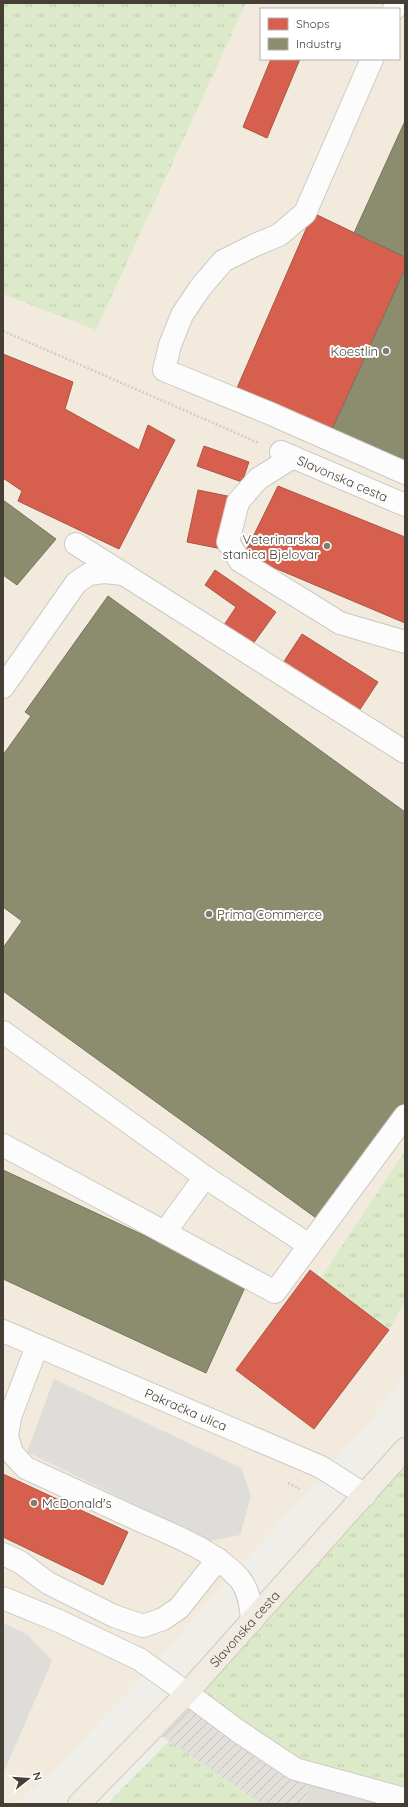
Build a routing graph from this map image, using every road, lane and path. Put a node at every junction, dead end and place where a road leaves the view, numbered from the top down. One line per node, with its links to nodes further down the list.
1 (372, 60): 4 (street)
2 (3, 331): 3 (path)
3 (287, 455): 5 (street, Slavonska cesta); 8 (street)
4 (405, 473)
5 (405, 505)
6 (76, 544): 7 (street)
7 (125, 575): 9 (street); 10 (street)
8 (405, 642)
9 (5, 680)
10 (405, 752)
11 (3, 1032): 14 (street)
12 (405, 1116): 16 (street)
13 (3, 1145): 15 (street)
14 (205, 1177): 15 (street); 16 (street)
15 (165, 1232): 16 (street)
16 (309, 1245)
17 (3, 1331): 18 (street, Pakračka ulica)
18 (37, 1346): 19 (street); 21 (street, Pakračka ulica)
19 (10, 1395): 23 (street)
20 (405, 1449): 21 (main road, Slavonska cesta)
21 (365, 1495): 25 (main road, Slavonska cesta)
22 (3, 1554): 23 (street)
23 (218, 1559): 25 (street)
24 (3, 1598): 26 (street)
25 (252, 1621): 26 (main road, Slavonska cesta)
26 (187, 1693): 27 (street); 28 (main road, Slavonska cesta)
27 (405, 1799)
28 (79, 1804)

